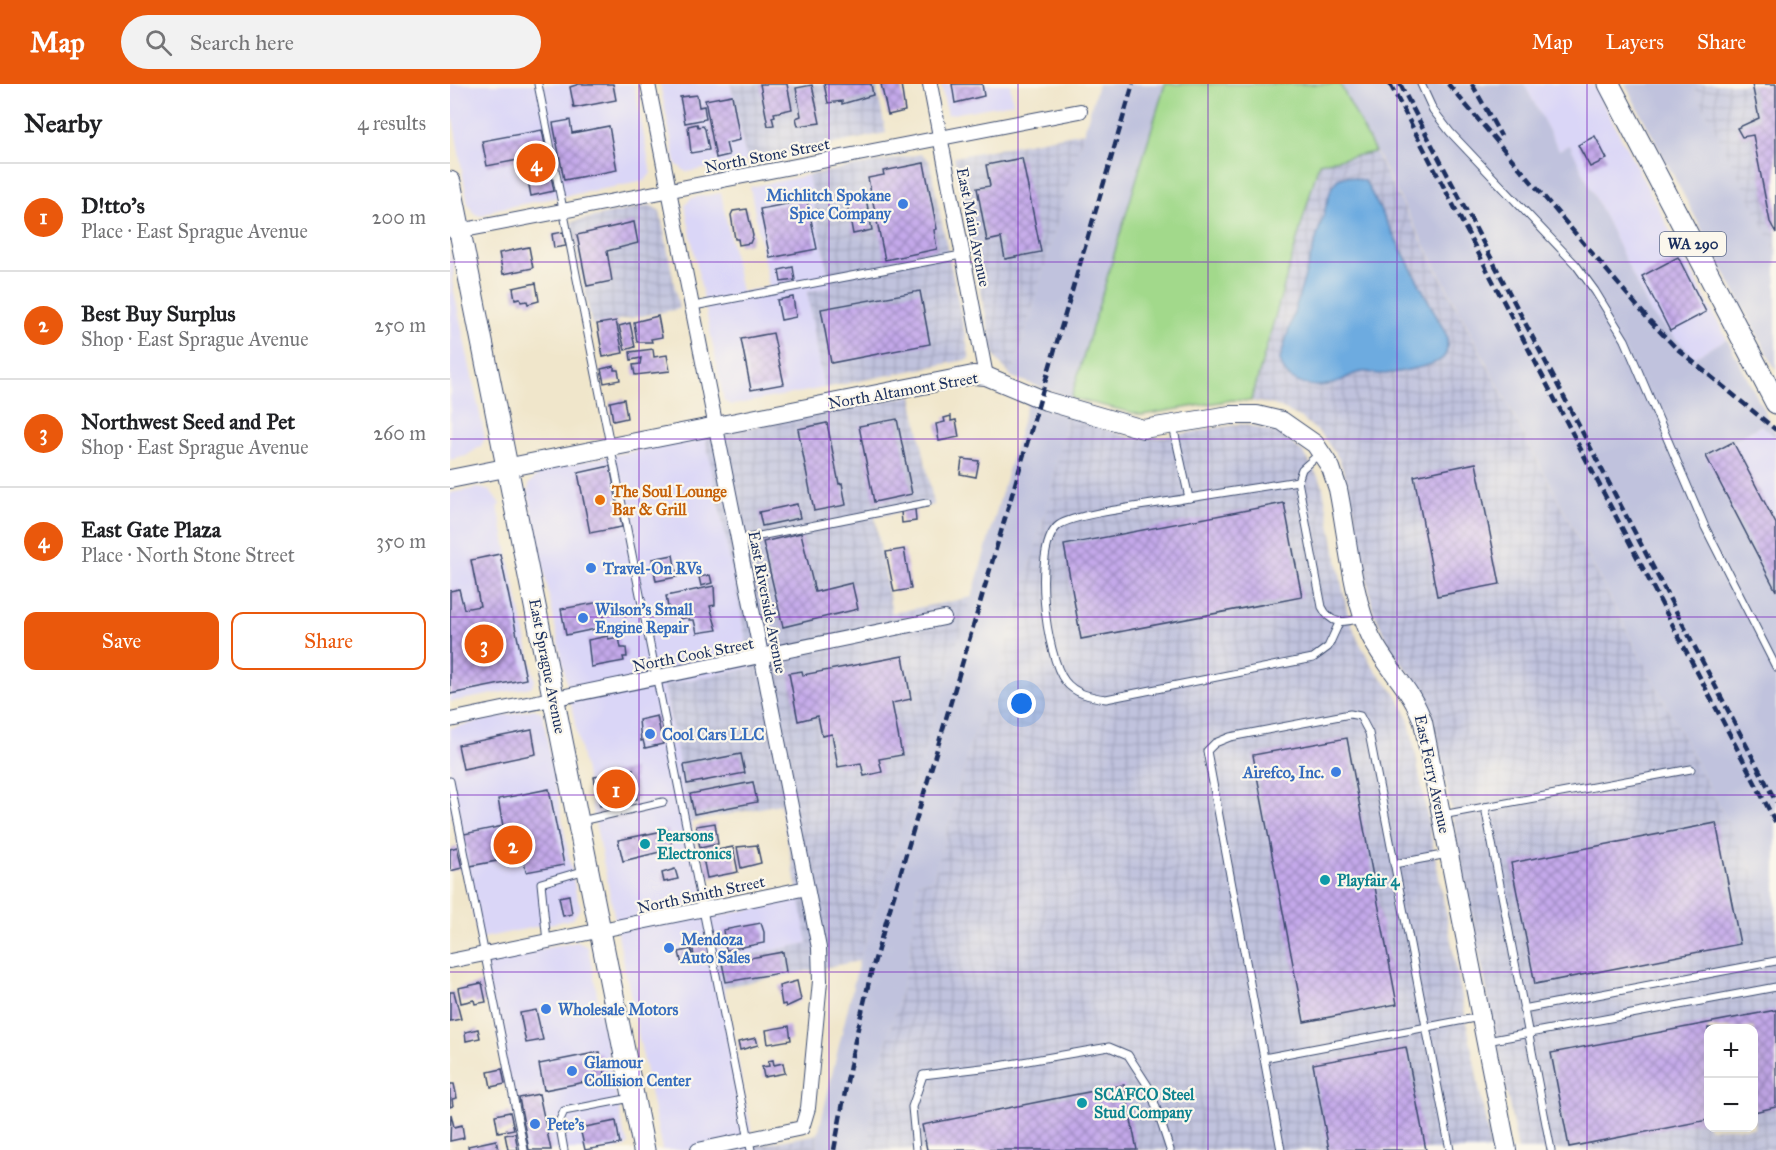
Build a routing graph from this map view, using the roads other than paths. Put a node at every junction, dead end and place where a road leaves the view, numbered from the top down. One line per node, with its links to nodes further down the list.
1 (538, 84): 10 (lane)
2 (648, 84): 9 (street, East Riverside Avenue)
3 (930, 84): 7 (street, East Main Avenue)
4 (1420, 84): 31 (lane)
5 (1609, 84): 15 (main road, WA 290)
6 (1080, 111): 7 (street, North Stone Street)
7 (941, 138): 9 (street, North Stone Street); 12 (street, East Main Avenue)
8 (450, 182): 11 (main road, East Sprague Avenue)
9 (670, 190): 10 (street, North Stone Street); 13 (street, East Riverside Avenue)
10 (565, 210): 11 (street, North Stone Street); 19 (lane)
11 (455, 232): 21 (main road, East Sprague Avenue)
12 (961, 255): 13 (lane); 14 (street, East Main Avenue)
13 (694, 306): 16 (street, East Riverside Avenue)
14 (986, 376): 16 (street, North Altamont Street); 17 (street, North Altamont Street)
15 (1776, 403)
16 (716, 425): 19 (street, North Altamont Street); 26 (street, East Riverside Avenue)
17 (1173, 426): 18 (street, North Altamont Street); 24 (lane)
18 (1293, 427): 20 (street, East Ferry Avenue)
19 (611, 447): 21 (street, North Altamont Street); 32 (lane)
20 (1321, 453): 23 (lane); 28 (street, East Ferry Avenue)
21 (507, 467): 22 (street, North Altamont Street); 33 (main road, East Sprague Avenue)
22 (450, 479)
23 (1298, 481): 24 (lane); 29 (lane)
24 (1189, 498): 29 (lane)
25 (927, 503): 26 (lane)
26 (739, 540): 30 (street, East Riverside Avenue)
27 (944, 618): 30 (street, North Cook Street)
28 (1364, 618): 29 (lane); 39 (street, East Ferry Avenue)
29 (1339, 623)
30 (761, 657): 32 (street, North Cook Street); 44 (street, East Riverside Avenue)
31 (1776, 667)
32 (657, 678): 33 (street, North Cook Street); 45 (lane)
33 (554, 699): 34 (street, North Cook Street); 40 (main road, East Sprague Avenue)
34 (450, 720)
35 (1691, 769): 38 (lane)
36 (450, 782): 48 (lane)
37 (663, 802): 40 (lane)
38 (1485, 807): 39 (lane); 52 (lane)
39 (1442, 815): 41 (street, East Ferry Avenue)
40 (579, 821): 43 (main road, East Sprague Avenue)
41 (1450, 853): 42 (lane); 53 (street, East Ferry Avenue)
42 (1394, 864): 54 (lane); 57 (lane)
43 (589, 869): 46 (main road, East Sprague Avenue); 47 (lane)
44 (807, 888): 45 (street, North Smith Street); 59 (street, East Riverside Avenue)
45 (704, 912): 46 (street, North Smith Street); 59 (lane)
46 (601, 931): 47 (street, North Smith Street); 58 (main road, East Sprague Avenue)
47 (547, 942): 48 (street, North Smith Street)
48 (485, 954): 49 (street, North Smith Street); 60 (lane)
49 (450, 961)
50 (1776, 961): 52 (lane)
51 (1776, 987): 55 (lane)
52 (1524, 1008): 55 (lane)
53 (1482, 1016): 54 (lane); 56 (street, East Ferry Avenue)
54 (1426, 1027): 57 (lane); 67 (lane)
55 (1528, 1033): 56 (lane); 69 (lane)
56 (1486, 1041): 68 (street, East Ferry Avenue)
57 (1264, 1058): 66 (lane)
58 (634, 1097): 61 (lane); 62 (main road, East Sprague Avenue)
59 (750, 1145): 63 (street)
60 (524, 1150)
61 (564, 1150)
62 (644, 1150)
63 (698, 1150)
64 (916, 1150): 65 (lane)
65 (1170, 1150)
66 (1281, 1150)
67 (1450, 1150)
68 (1507, 1150)
69 (1551, 1150)

